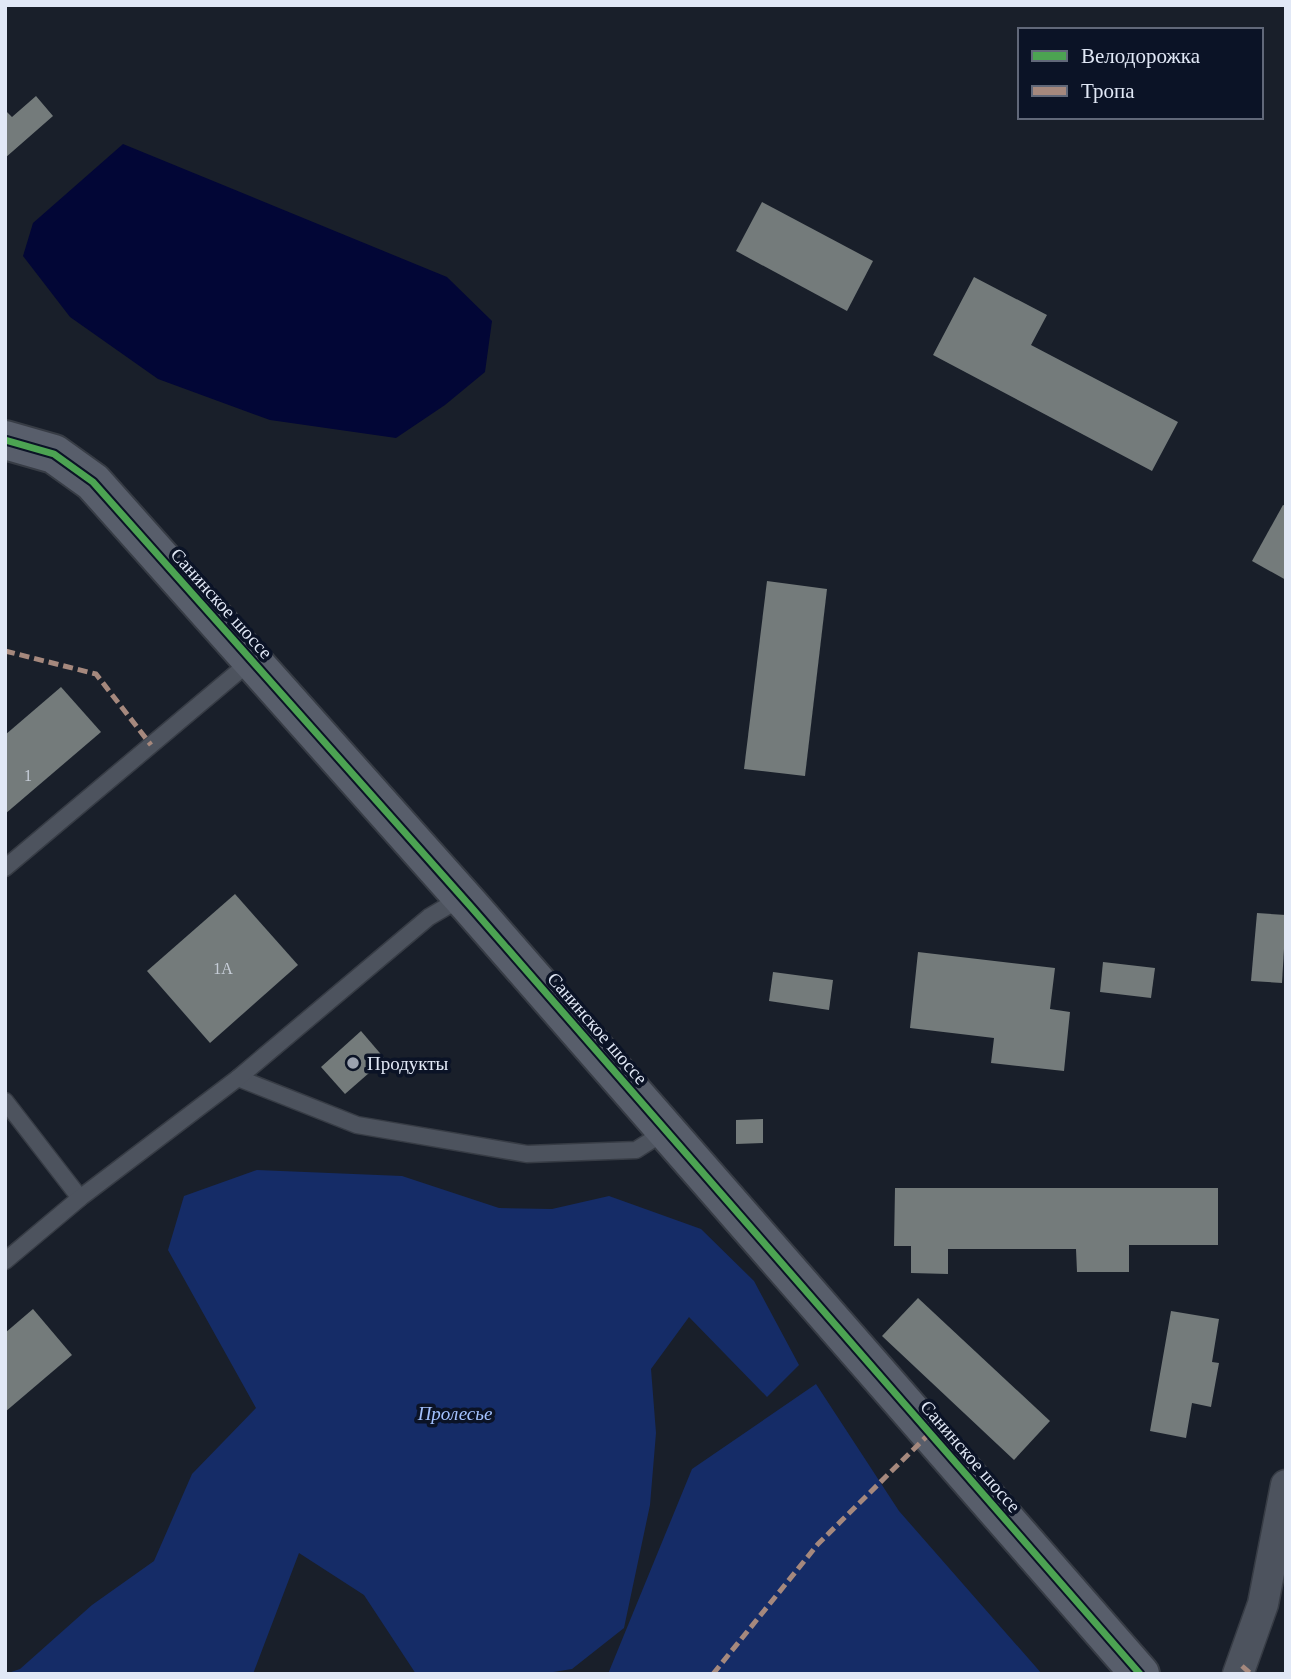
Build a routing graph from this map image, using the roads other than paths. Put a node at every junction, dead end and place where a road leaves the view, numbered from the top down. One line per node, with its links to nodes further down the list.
1 (5, 440): 2 (street, Санинское шоссе)
2 (251, 660): 3 (lane); 4 (street, Санинское шоссе)
3 (5, 868)
4 (463, 897): 5 (lane); 7 (street, Санинское шоссе)
5 (238, 1078): 7 (lane); 8 (lane)
6 (5, 1101): 8 (lane)
7 (667, 1130): 11 (street, Санинское шоссе)
8 (80, 1199): 9 (lane)
9 (5, 1261)
10 (1286, 1485): 12 (street)
11 (1140, 1674)
12 (1238, 1674)

